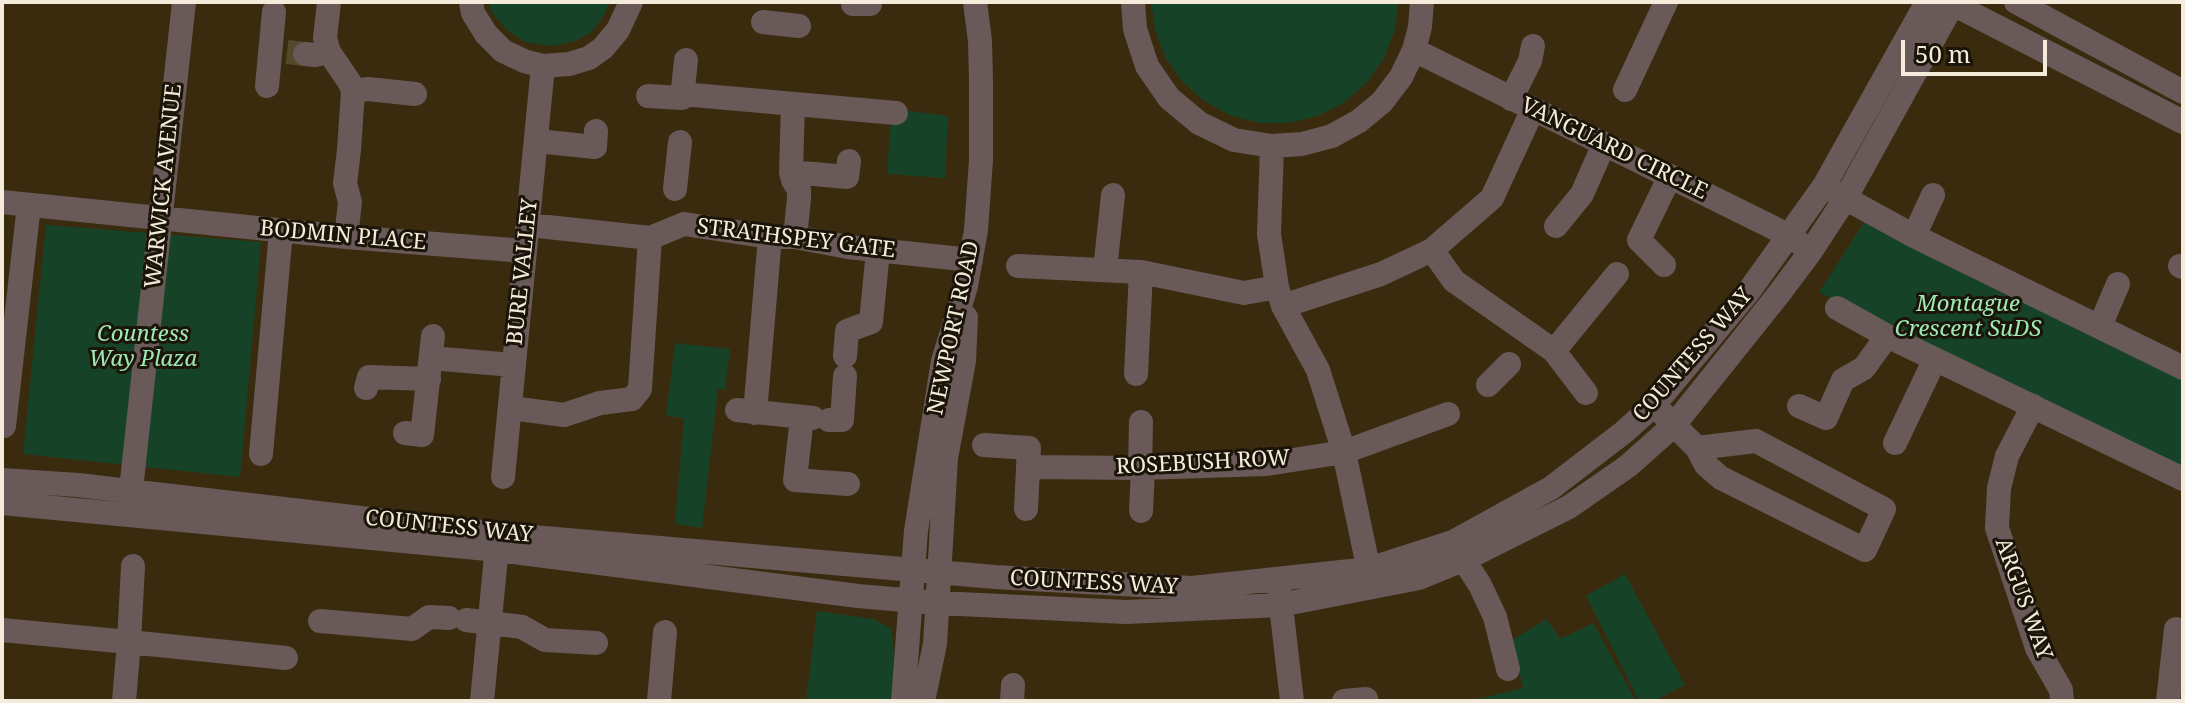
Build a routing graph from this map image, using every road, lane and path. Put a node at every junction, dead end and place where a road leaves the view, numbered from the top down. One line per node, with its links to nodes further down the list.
1 (184, 2): 44 (street, WARWICK AVENUE)
2 (329, 2): 15 (street)
3 (471, 2): 17 (street)
4 (631, 2): 17 (street)
5 (975, 2): 57 (street, NEWPORT ROAD)
6 (1133, 2): 33 (street)
7 (1422, 2): 14 (street)
8 (1666, 2): 19 (street)
9 (1927, 2): 37 (street, COUNTESS WAY)
10 (2016, 2): 21 (street)
11 (1952, 3): 28 (street); 40 (street)
12 (274, 12): 15 (street)
13 (1533, 46): 26 (street)
14 (1414, 50): 26 (street, VANGUARD CIRCLE); 33 (street)
15 (298, 52): 18 (street); 20 (street)
16 (686, 60): 23 (street)
17 (543, 66): 30 (street, BURE VALLEY)
18 (267, 86)
19 (1625, 90)
20 (353, 91): 22 (street); 50 (street)
21 (2183, 92)
22 (415, 94)
23 (682, 94): 24 (street); 25 (street)
24 (648, 96)
25 (793, 104): 27 (street); 35 (street)
26 (1522, 104): 32 (street, VANGUARD CIRCLE); 53 (street)
27 (896, 113)
28 (2183, 122)
29 (596, 131): 30 (street)
30 (537, 141): 45 (street, BURE VALLEY)
31 (680, 142): 43 (street)
32 (1604, 144): 36 (street, VANGUARD CIRCLE); 46 (street)
33 (1272, 146): 65 (street)
34 (849, 161): 35 (street)
35 (791, 172): 51 (street)
36 (1670, 176): 48 (street, VANGUARD CIRCLE); 58 (street)
37 (1824, 186): 40 (street); 48 (street, COUNTESS WAY)
38 (1113, 195): 60 (street)
39 (1933, 195): 49 (street)
40 (1845, 199): 49 (street); 56 (street)
41 (2, 202): 42 (street, BODMIN PLACE)
42 (29, 205): 44 (street, BODMIN PLACE); 87 (street)
43 (674, 208): 51 (street, STRATHSPEY GATE); 52 (street, STRATHSPEY GATE)
44 (160, 219): 47 (street, BODMIN PLACE); 103 (street, WARWICK AVENUE)
45 (529, 225): 52 (street); 54 (street, BURE VALLEY)
46 (1556, 226)
47 (281, 231): 50 (street, BODMIN PLACE); 94 (street)
48 (1789, 235): 56 (street, VANGUARD CIRCLE); 79 (street, COUNTESS WAY)
49 (1914, 236): 67 (street)
50 (346, 237): 54 (street, BODMIN PLACE)
51 (783, 237): 55 (street, STRATHSPEY GATE); 84 (street)
52 (650, 238): 82 (street)
53 (1432, 250): 65 (street); 69 (street)
54 (525, 251): 73 (street, BURE VALLEY)
55 (878, 251): 57 (street, STRATHSPEY GATE); 84 (street)
56 (1811, 251): 86 (street)
57 (971, 260): 64 (street, NEWPORT ROAD)
58 (1664, 265)
59 (1018, 266): 60 (street)
60 (1105, 270): 61 (street)
61 (1141, 272): 65 (street); 75 (street)
62 (1617, 274): 70 (street)
63 (2118, 284): 67 (street)
64 (966, 286): 109 (street, NEWPORT ROAD); 110 (street)
65 (1280, 296): 93 (street)
66 (1837, 308): 68 (street)
67 (2100, 326): 74 (street)
68 (1887, 336): 72 (street); 80 (street)
69 (1521, 350): 70 (street); 76 (street)
70 (1554, 351): 78 (street)
71 (431, 357): 73 (street); 77 (street); 88 (street)
72 (1935, 359): 81 (street); 89 (street)
73 (513, 365): 82 (street, BURE VALLEY)
74 (2183, 368)
75 (1136, 374)
76 (1488, 385)
77 (366, 388)
78 (1586, 393)
79 (1654, 405): 86 (street); 107 (street, COUNTESS WAY)
80 (1799, 406)
81 (2033, 406): 99 (street); 130 (street, ARGUS WAY)
82 (511, 408): 97 (street, BURE VALLEY)
83 (1448, 414): 93 (street, ROSEBUSH ROW)
84 (806, 417): 101 (street)
85 (1141, 422): 96 (street)
86 (1674, 425): 92 (street); 107 (street)
87 (4, 426)
88 (405, 433)
89 (1895, 443)
90 (984, 445): 95 (street)
91 (1730, 445): 92 (street); 98 (street); 98 (street)
92 (1697, 448): 98 (street)
93 (1344, 452): 96 (street, ROSEBUSH ROW); 111 (street)
94 (261, 454)
95 (1028, 467): 96 (street, ROSEBUSH ROW); 104 (street)
96 (1141, 468): 105 (street)
97 (503, 477)
98 (1721, 478)
99 (2183, 479)
100 (2, 480): 103 (street, COUNTESS WAY)
101 (848, 484)
102 (2, 503): 103 (street, COUNTESS WAY)
103 (130, 503): 106 (street, COUNTESS WAY)
104 (1026, 509)
105 (1141, 511)
106 (498, 542): 109 (street, COUNTESS WAY); 113 (street, COUNTESS WAY); 116 (street)
107 (1458, 551): 111 (street, COUNTESS WAY); 123 (street)
108 (133, 566): 120 (street)
109 (913, 570): 110 (street, COUNTESS WAY); 113 (street, NEWPORT ROAD)
110 (938, 572): 112 (street, COUNTESS WAY); 114 (street)
111 (1371, 578): 112 (street, COUNTESS WAY)
112 (1279, 592): 114 (street, COUNTESS WAY); 129 (street)
113 (911, 601): 114 (street, COUNTESS WAY); 127 (street, NEWPORT ROAD)
114 (938, 603): 128 (street)
115 (320, 621): 116 (street)
116 (491, 622): 121 (street); 125 (street)
117 (2176, 629): 131 (street)
118 (2, 630): 120 (street)
119 (665, 632): 126 (street)
120 (129, 642): 122 (street); 124 (street)
121 (596, 643)
122 (286, 658)
123 (1508, 669)
124 (124, 701)
125 (482, 701)
126 (659, 701)
127 (903, 701)
128 (923, 701)
129 (1292, 701)
130 (2062, 701)
131 (2168, 701)

